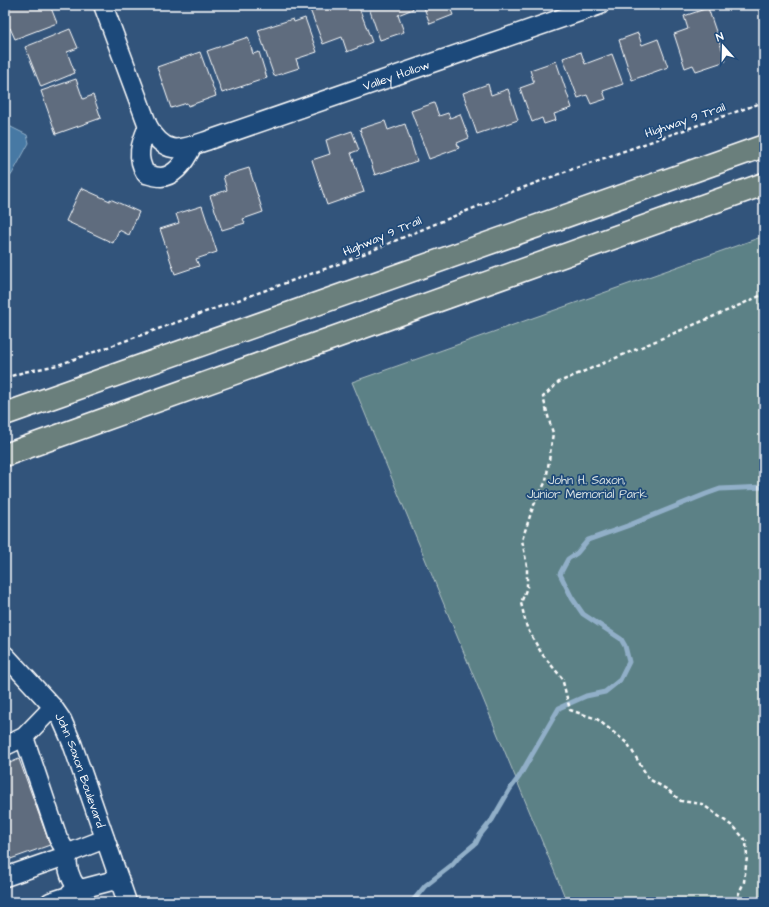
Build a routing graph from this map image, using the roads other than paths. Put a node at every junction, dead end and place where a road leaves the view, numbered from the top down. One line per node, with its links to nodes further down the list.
1 (103, 5): 3 (street, Valley Hollow)
2 (600, 5): 4 (street, Valley Hollow)
3 (148, 126): 4 (street, Valley Hollow); 4 (street)
4 (193, 145)
5 (764, 146): 7 (highway)
6 (764, 184): 8 (highway)
7 (5, 414)
8 (5, 454)
9 (5, 655): 10 (street, John Saxon Boulevard)
10 (53, 707): 11 (street); 13 (street, John Saxon Boulevard)
11 (24, 737): 12 (street); 14 (street)
12 (5, 746)
13 (106, 839): 14 (street); 16 (street, John Saxon Boulevard)
14 (68, 855): 15 (street); 17 (street)
15 (5, 877)
16 (119, 879): 17 (street); 19 (street, John Saxon Boulevard)
17 (77, 888): 18 (street)
18 (50, 902)
19 (127, 902)

